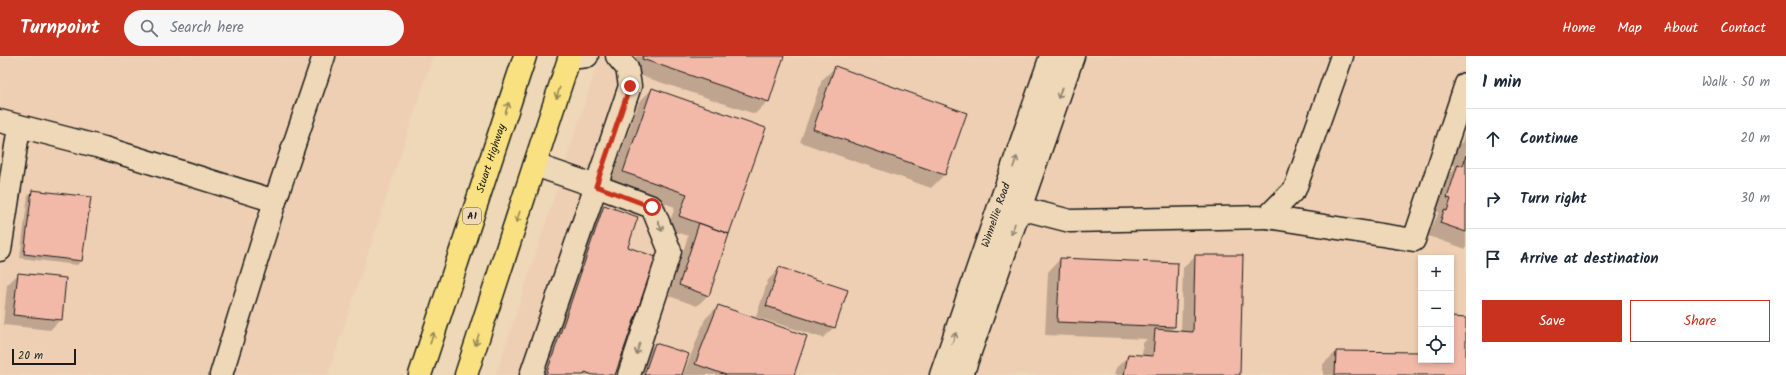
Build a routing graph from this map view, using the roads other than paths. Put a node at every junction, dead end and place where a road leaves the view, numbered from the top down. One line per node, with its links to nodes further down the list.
1 (324, 56): 12 (street)
2 (524, 56): 17 (highway, Stuart Highway / A1, one-way to 2)
3 (617, 56): 11 (street)
4 (1051, 56): 21 (street, Winnellie Road, one-way to 4)
5 (1073, 56): 13 (street, Winnellie Road, one-way to 13)
6 (1342, 56): 14 (street)
7 (576, 57): 10 (highway, one-way to 10)
8 (1466, 84): 14 (street)
9 (9, 124): 12 (street); 15 (street)
10 (535, 165): 11 (street); 18 (highway, one-way to 18)
11 (596, 186): 19 (street); 20 (street, one-way to 20)
12 (275, 201): 16 (street)
13 (1020, 208): 14 (street); 22 (street, Winnellie Road, one-way to 22)
14 (1267, 217)
15 (0, 250)
16 (221, 375)
17 (420, 375)
18 (466, 375)
19 (531, 375)
20 (629, 375)
21 (941, 375)
22 (962, 375)

